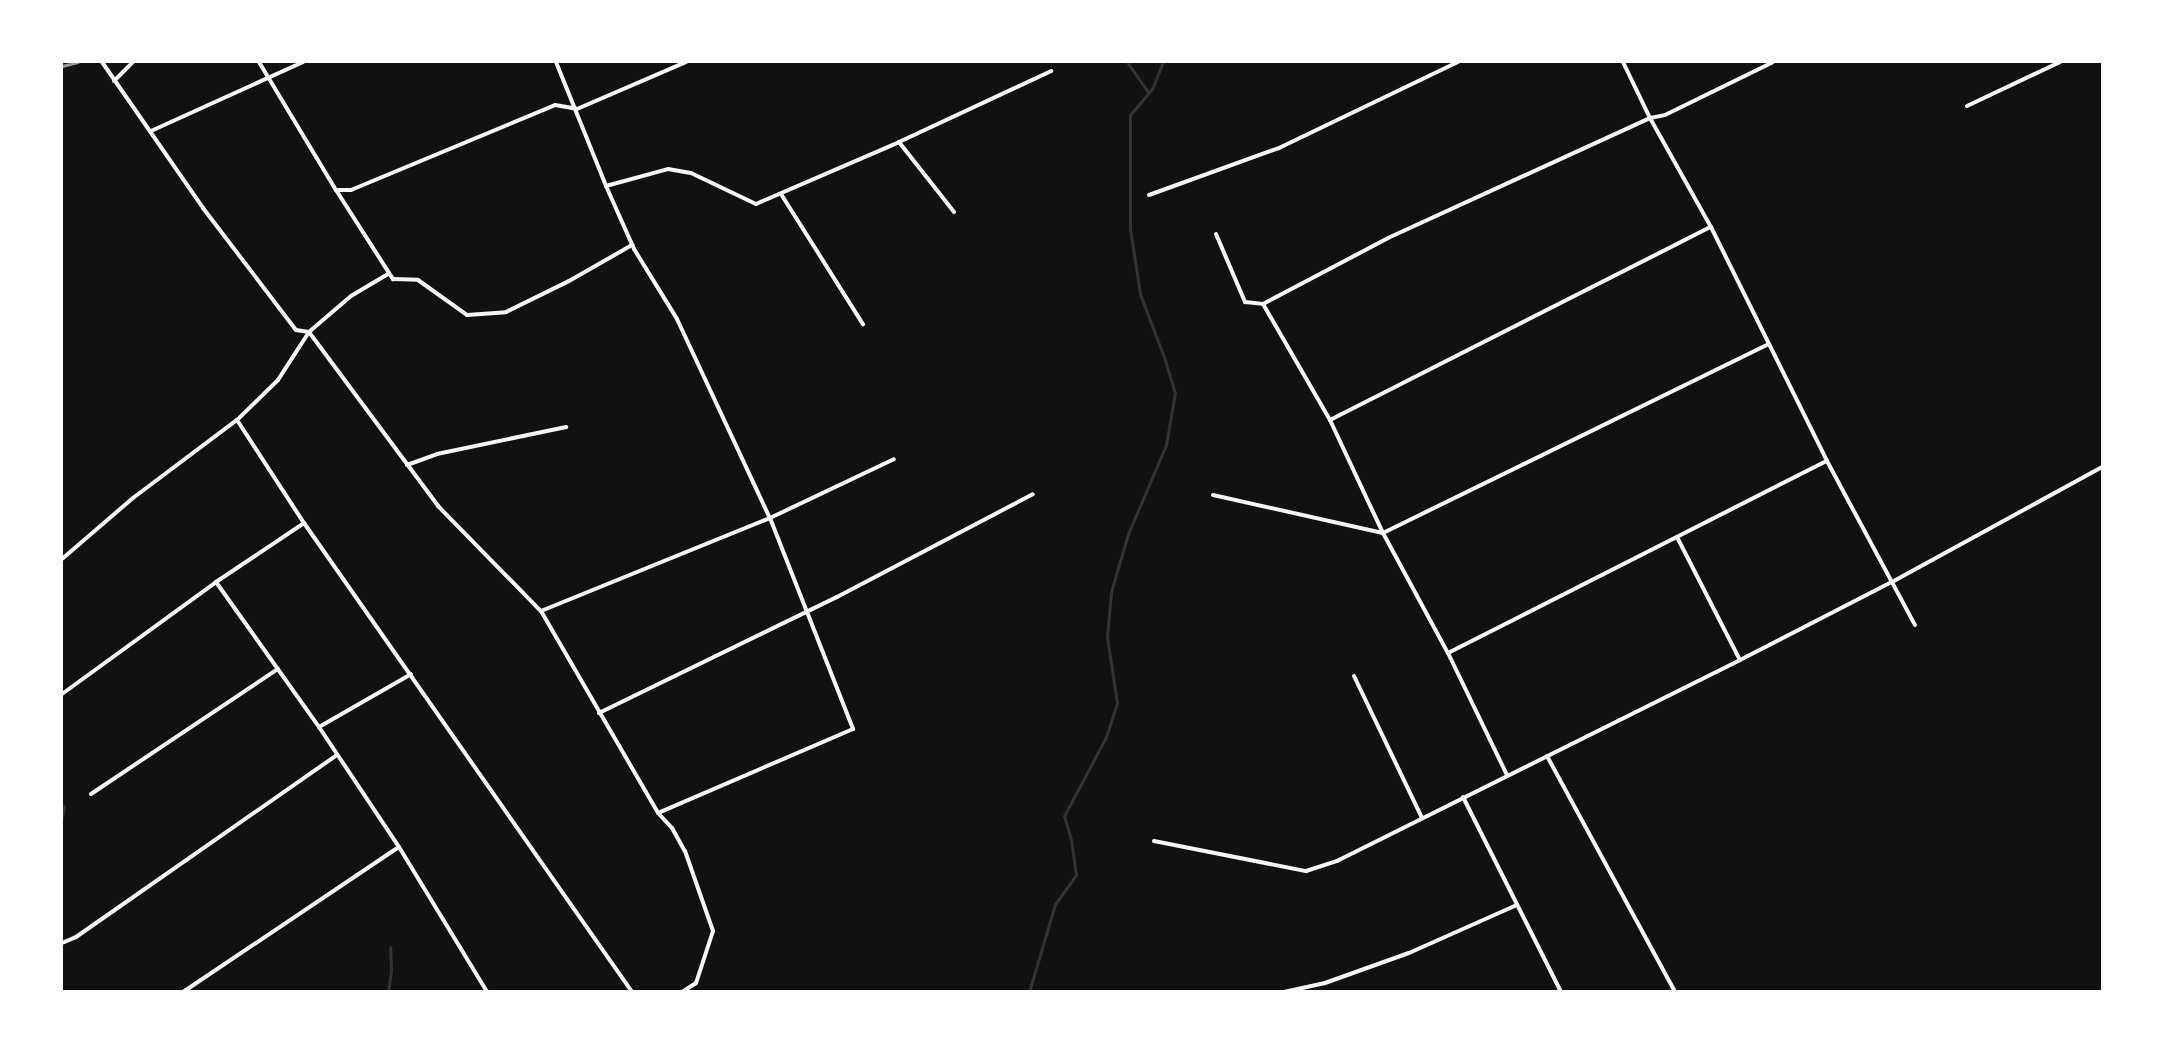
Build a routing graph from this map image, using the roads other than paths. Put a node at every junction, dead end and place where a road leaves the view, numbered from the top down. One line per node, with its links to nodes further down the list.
1 (102, 62): 13 (street)
2 (133, 62): 13 (street)
3 (259, 62): 12 (street)
4 (303, 62): 12 (street)
5 (556, 62): 15 (street)
6 (686, 62): 15 (street)
7 (1458, 62): 22 (street)
8 (1623, 62): 16 (street)
9 (1773, 62): 16 (street)
10 (2060, 62): 14 (street)
11 (1051, 71): 18 (street)
12 (268, 77): 17 (street); 20 (street)
13 (114, 81): 17 (street)
14 (1967, 106)
15 (577, 109): 19 (street); 20 (street)
16 (1650, 118): 24 (street); 28 (street)
17 (151, 131): 30 (street)
18 (899, 142): 21 (street); 23 (street)
19 (606, 186): 21 (street); 26 (street)
20 (336, 190): 27 (street)
21 (781, 194): 29 (street)
22 (1149, 195)
23 (954, 213)
24 (1711, 227): 31 (street); 33 (street)
25 (1216, 234): 28 (street)
26 (632, 245): 27 (street); 41 (street)
27 (388, 274): 30 (street)
28 (1263, 304): 33 (street)
29 (863, 324)
30 (309, 332): 32 (street); 37 (street)
31 (1768, 344): 36 (street); 43 (street)
32 (237, 420): 42 (street); 45 (street)
33 (1330, 420): 43 (street)
34 (566, 427): 37 (street)
35 (894, 459): 41 (street)
36 (1827, 461): 44 (street); 47 (street)
37 (407, 465): 48 (street)
38 (2103, 467): 47 (street)
39 (1033, 494): 49 (street)
40 (1213, 495): 43 (street)
41 (770, 518): 48 (street); 49 (street)
42 (304, 523): 46 (street); 54 (street)
43 (1383, 533): 51 (street)
44 (1677, 537): 51 (street); 52 (street)
45 (62, 559)
46 (216, 582): 53 (street); 56 (street)
47 (1892, 582): 50 (street); 52 (street)
48 (541, 611): 57 (street)
49 (806, 612): 57 (street); 64 (street)
50 (1915, 625)
51 (1448, 653): 61 (street)
52 (1740, 660): 60 (street)
53 (278, 669): 58 (street); 62 (street)
54 (411, 674): 58 (street); 72 (street)
55 (1354, 676): 65 (street)
56 (62, 694)
57 (599, 713): 64 (street)
58 (319, 727): 59 (street)
59 (337, 755): 67 (street); 69 (street)
60 (1547, 756): 61 (street); 76 (street)
61 (1507, 775): 63 (street)
62 (91, 794)
63 (1463, 797): 65 (street); 68 (street)
64 (658, 813): 73 (street)
65 (1422, 818): 66 (street)
66 (1154, 841)
67 (399, 847): 70 (street); 71 (street)
68 (1517, 904): 74 (street); 75 (street)
69 (62, 944)
70 (183, 992)
71 (488, 992)
72 (632, 992)
73 (682, 992)
74 (1284, 992)
75 (1561, 992)
76 (1675, 992)

